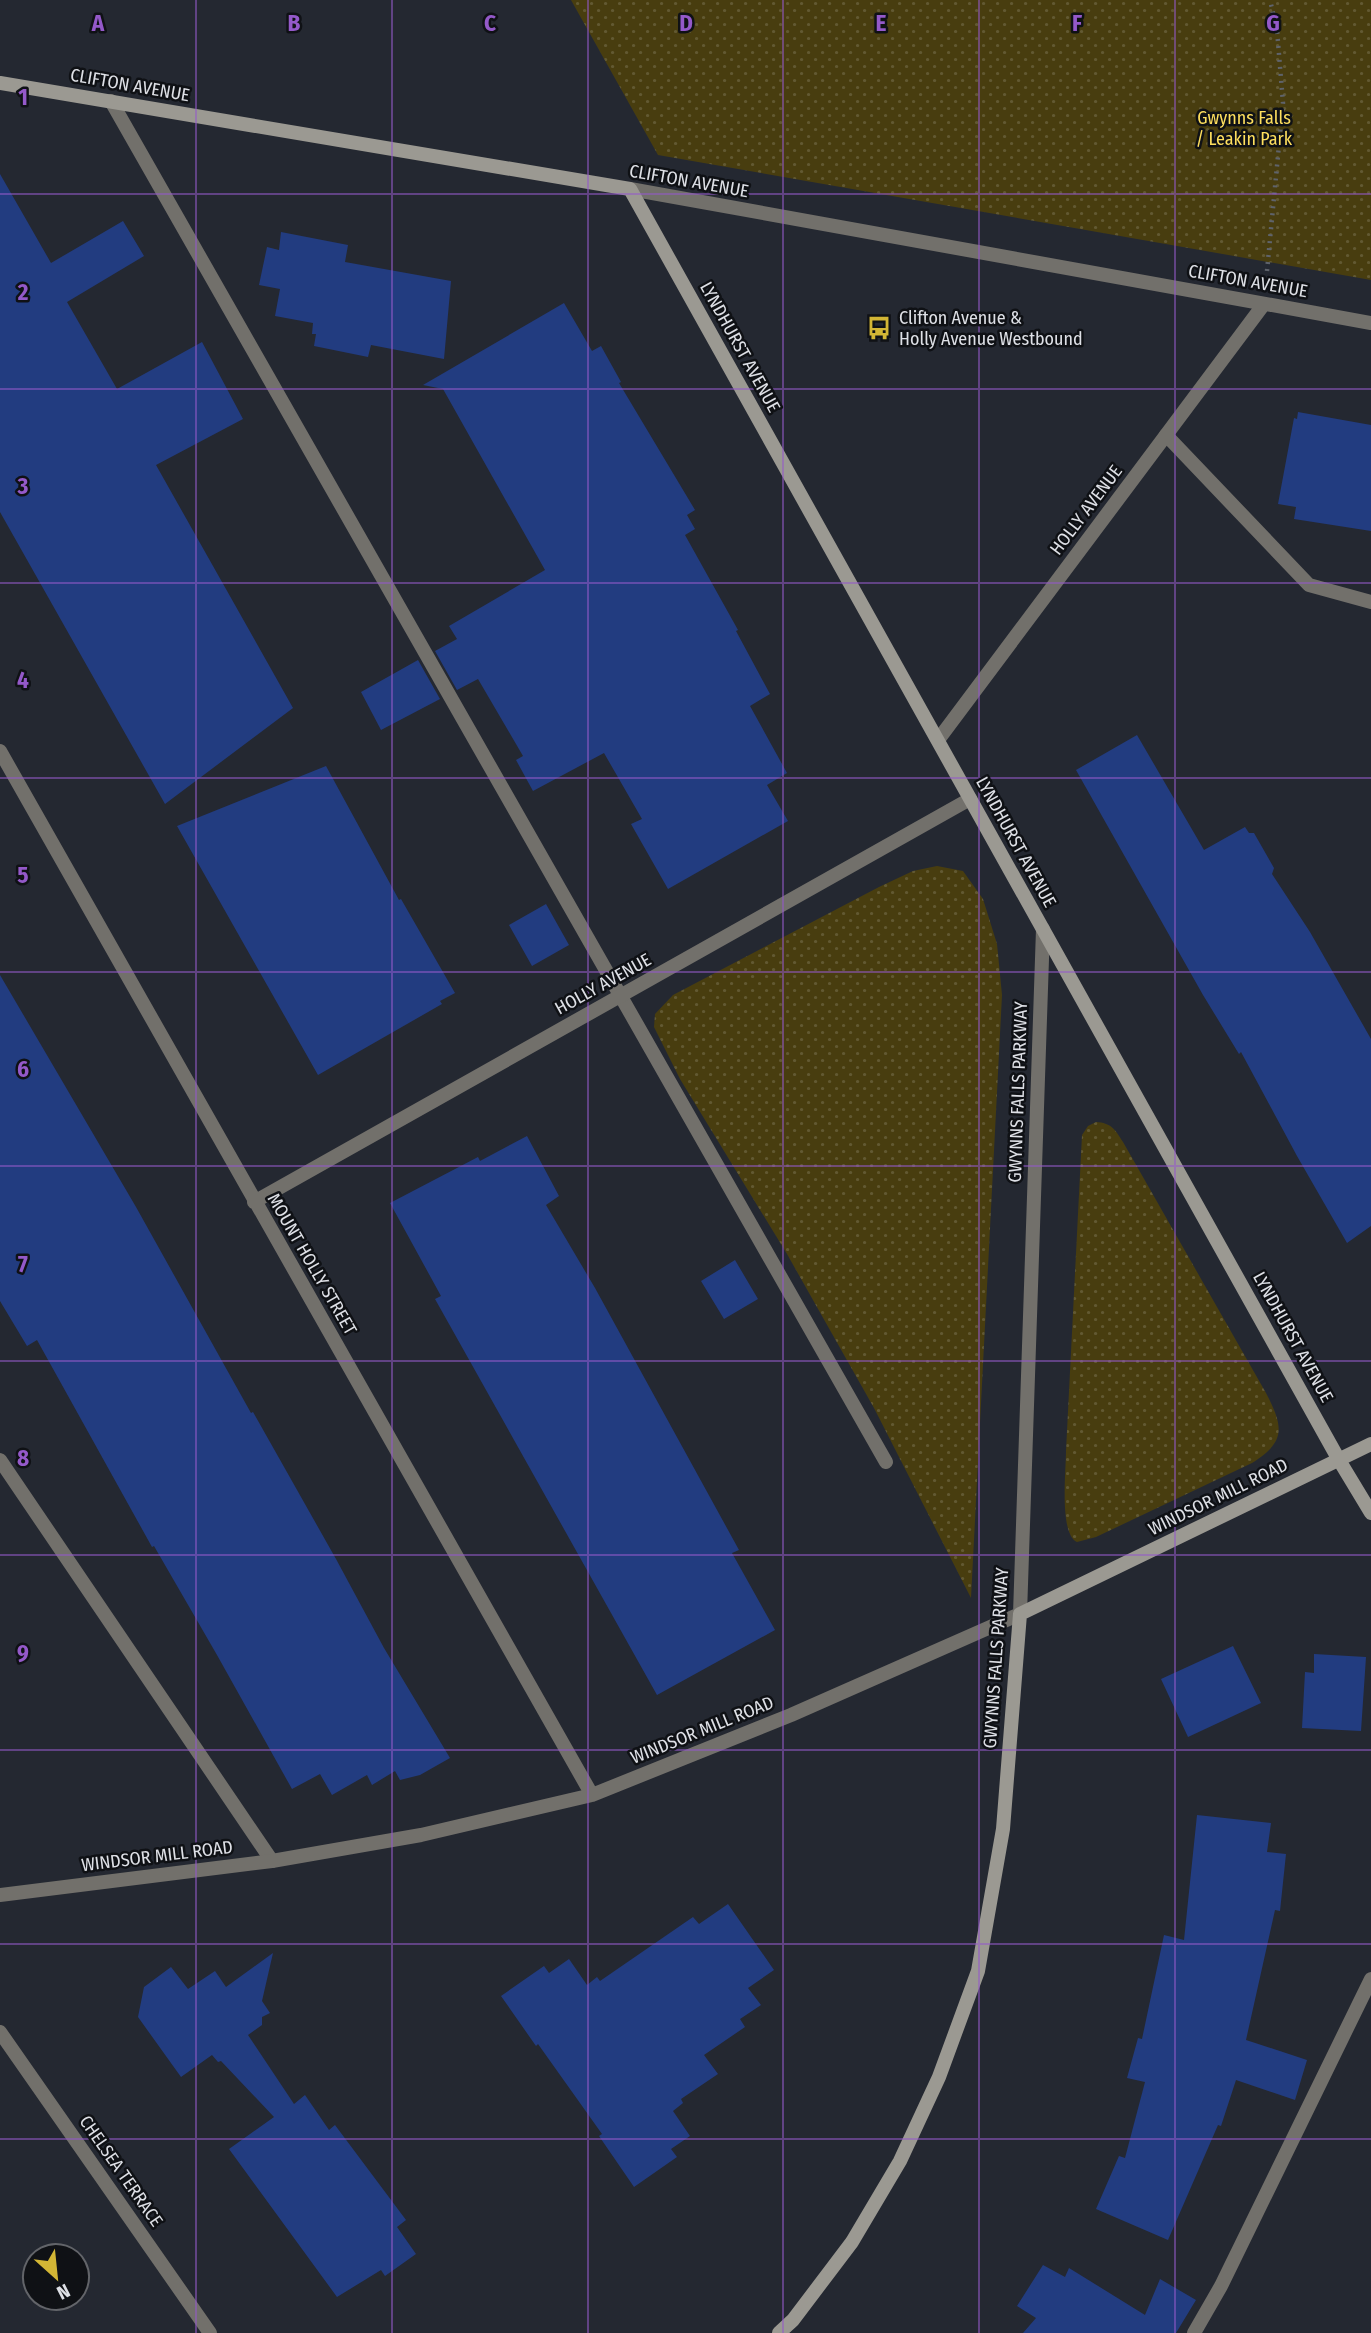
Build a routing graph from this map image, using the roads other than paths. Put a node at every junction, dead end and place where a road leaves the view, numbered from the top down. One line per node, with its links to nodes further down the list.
1 (0, 83): 2 (street, CLIFTON AVENUE)
2 (111, 101): 3 (street, CLIFTON AVENUE); 12 (street)
3 (630, 189): 4 (street, CLIFTON AVENUE); 8 (street, LYNDHURST AVENUE)
4 (1264, 304): 5 (street, CLIFTON AVENUE); 6 (street, HOLLY AVENUE)
5 (1371, 323)
6 (1166, 435): 7 (street); 8 (street, HOLLY AVENUE)
7 (1371, 602)
8 (938, 740): 10 (street, LYNDHURST AVENUE)
9 (0, 751): 13 (street, MOUNT HOLLY STREET)
10 (970, 799): 11 (street, LYNDHURST AVENUE); 12 (street, HOLLY AVENUE)
11 (1043, 929): 16 (street, LYNDHURST AVENUE); 19 (street, GWYNNS FALLS PARKWAY)
12 (620, 996): 13 (street, HOLLY AVENUE); 17 (street)
13 (254, 1202): 20 (street, MOUNT HOLLY STREET)
14 (1371, 1444): 16 (street, WINDSOR MILL ROAD)
15 (0, 1460): 21 (street)
16 (1339, 1461): 18 (street, LYNDHURST AVENUE); 19 (street, WINDSOR MILL ROAD)
17 (886, 1462)
18 (1371, 1513)
19 (1020, 1614): 20 (street, WINDSOR MILL ROAD); 26 (street, GWYNNS FALLS PARKWAY)
20 (592, 1795): 21 (street, WINDSOR MILL ROAD)
21 (272, 1861): 22 (street, WINDSOR MILL ROAD)
22 (0, 1895)
23 (1371, 1979): 27 (street)
24 (0, 2032): 25 (street, CHELSEA TERRACE)
25 (211, 2333)
26 (779, 2333)
27 (1194, 2333)

